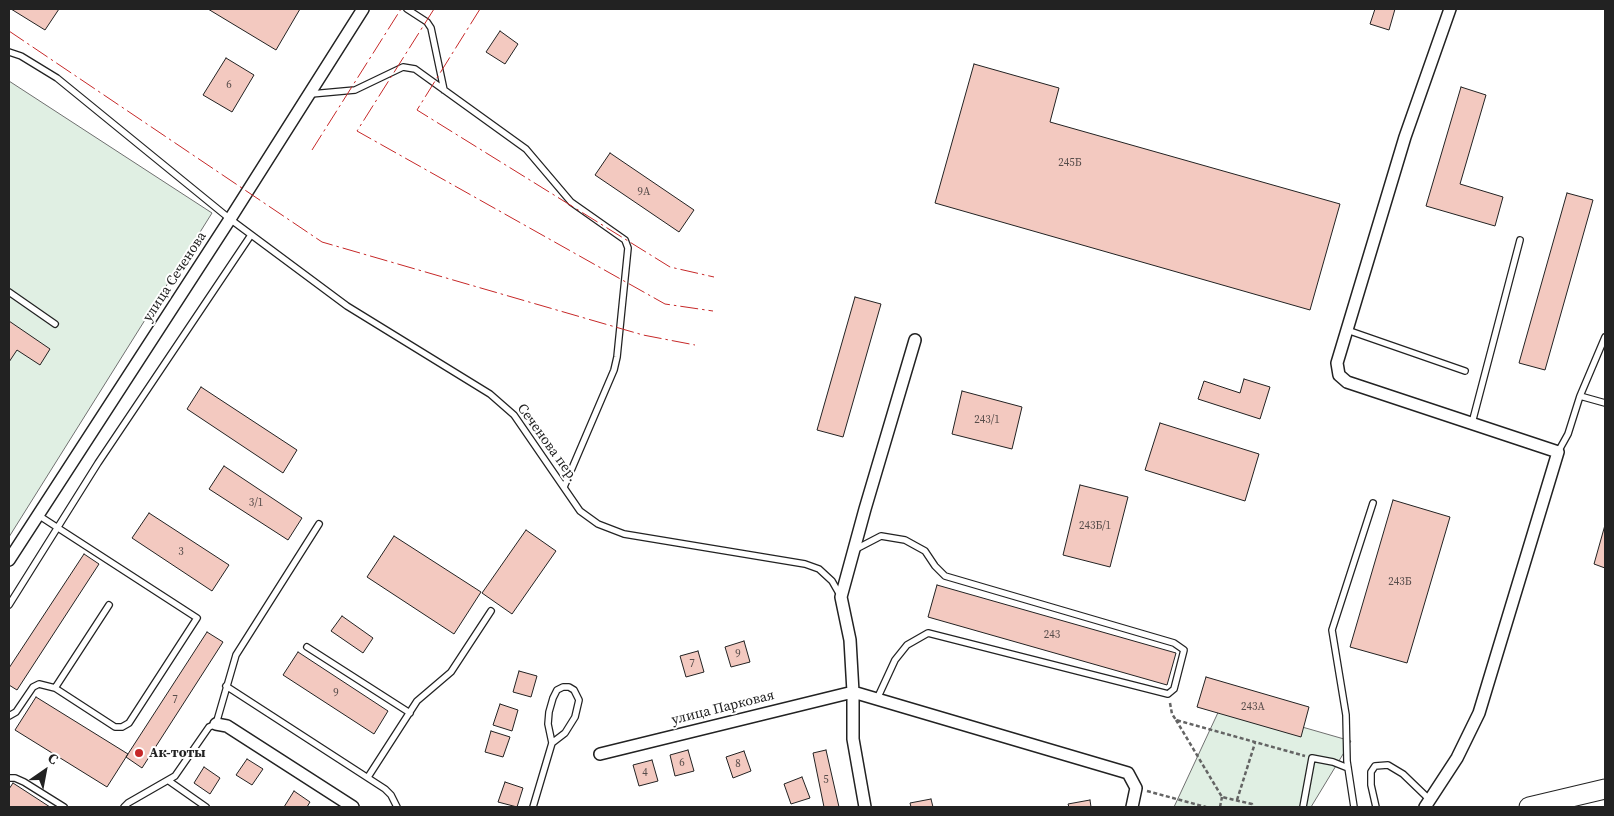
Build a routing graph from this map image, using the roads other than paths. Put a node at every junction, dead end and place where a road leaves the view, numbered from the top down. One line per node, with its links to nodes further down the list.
1 (364, 9): 6 (street, улица Сеченова)
2 (407, 9): 5 (lane)
3 (1450, 9): 12 (street)
4 (9, 52): 7 (lane, Сеченова пер.)
5 (444, 90): 6 (lane); 20 (lane)
6 (309, 94): 7 (street, улица Сеченова)
7 (230, 219): 8 (lane, Сеченова пер.); 22 (street, улица Сеченова)
8 (251, 235): 20 (lane, Сеченова пер.); 24 (lane)
9 (1520, 240): 18 (lane)
10 (9, 292): 11 (lane)
11 (55, 324)
12 (1347, 330): 15 (lane); 18 (street)
13 (1605, 337): 16 (lane)
14 (915, 340): 25 (street)
15 (1464, 371)
16 (1580, 396): 17 (lane); 19 (lane)
17 (1605, 403)
18 (1472, 423): 19 (street)
19 (1558, 452): 46 (street)
20 (564, 487): 27 (lane, Сеченова пер.)
21 (1373, 503): 41 (lane)
22 (38, 515): 24 (lane); 26 (street, улица Сеченова)
23 (319, 524): 32 (lane)
24 (57, 528): 28 (lane); 33 (lane)
25 (854, 550): 27 (street); 35 (lane)
26 (9, 560)
27 (841, 597): 34 (street)
28 (9, 605)
29 (109, 605): 33 (lane)
30 (491, 611): 36 (lane)
31 (308, 647): 36 (lane)
32 (226, 686): 38 (lane); 42 (lane)
33 (55, 688): 37 (lane)
34 (853, 692): 35 (street); 40 (street, улица Парковая); 53 (street)
35 (877, 699): 54 (street)
36 (410, 713): 42 (lane)
37 (9, 716)
38 (216, 724): 44 (lane); 50 (street)
39 (552, 743): 39 (lane); 52 (lane)
40 (600, 754)
41 (1348, 768): 55 (lane); 56 (lane)
42 (368, 777): 51 (lane)
43 (9, 778): 47 (lane)
44 (169, 781): 48 (lane); 49 (lane)
45 (1605, 789): 58 (highway)
46 (1428, 804): 57 (lane)
47 (64, 807)
48 (124, 807)
49 (206, 807)
50 (353, 807)
51 (397, 807)
52 (533, 807)
53 (865, 807)
54 (1132, 807)
55 (1303, 807)
56 (1354, 807)
57 (1376, 807)
58 (1529, 807)

